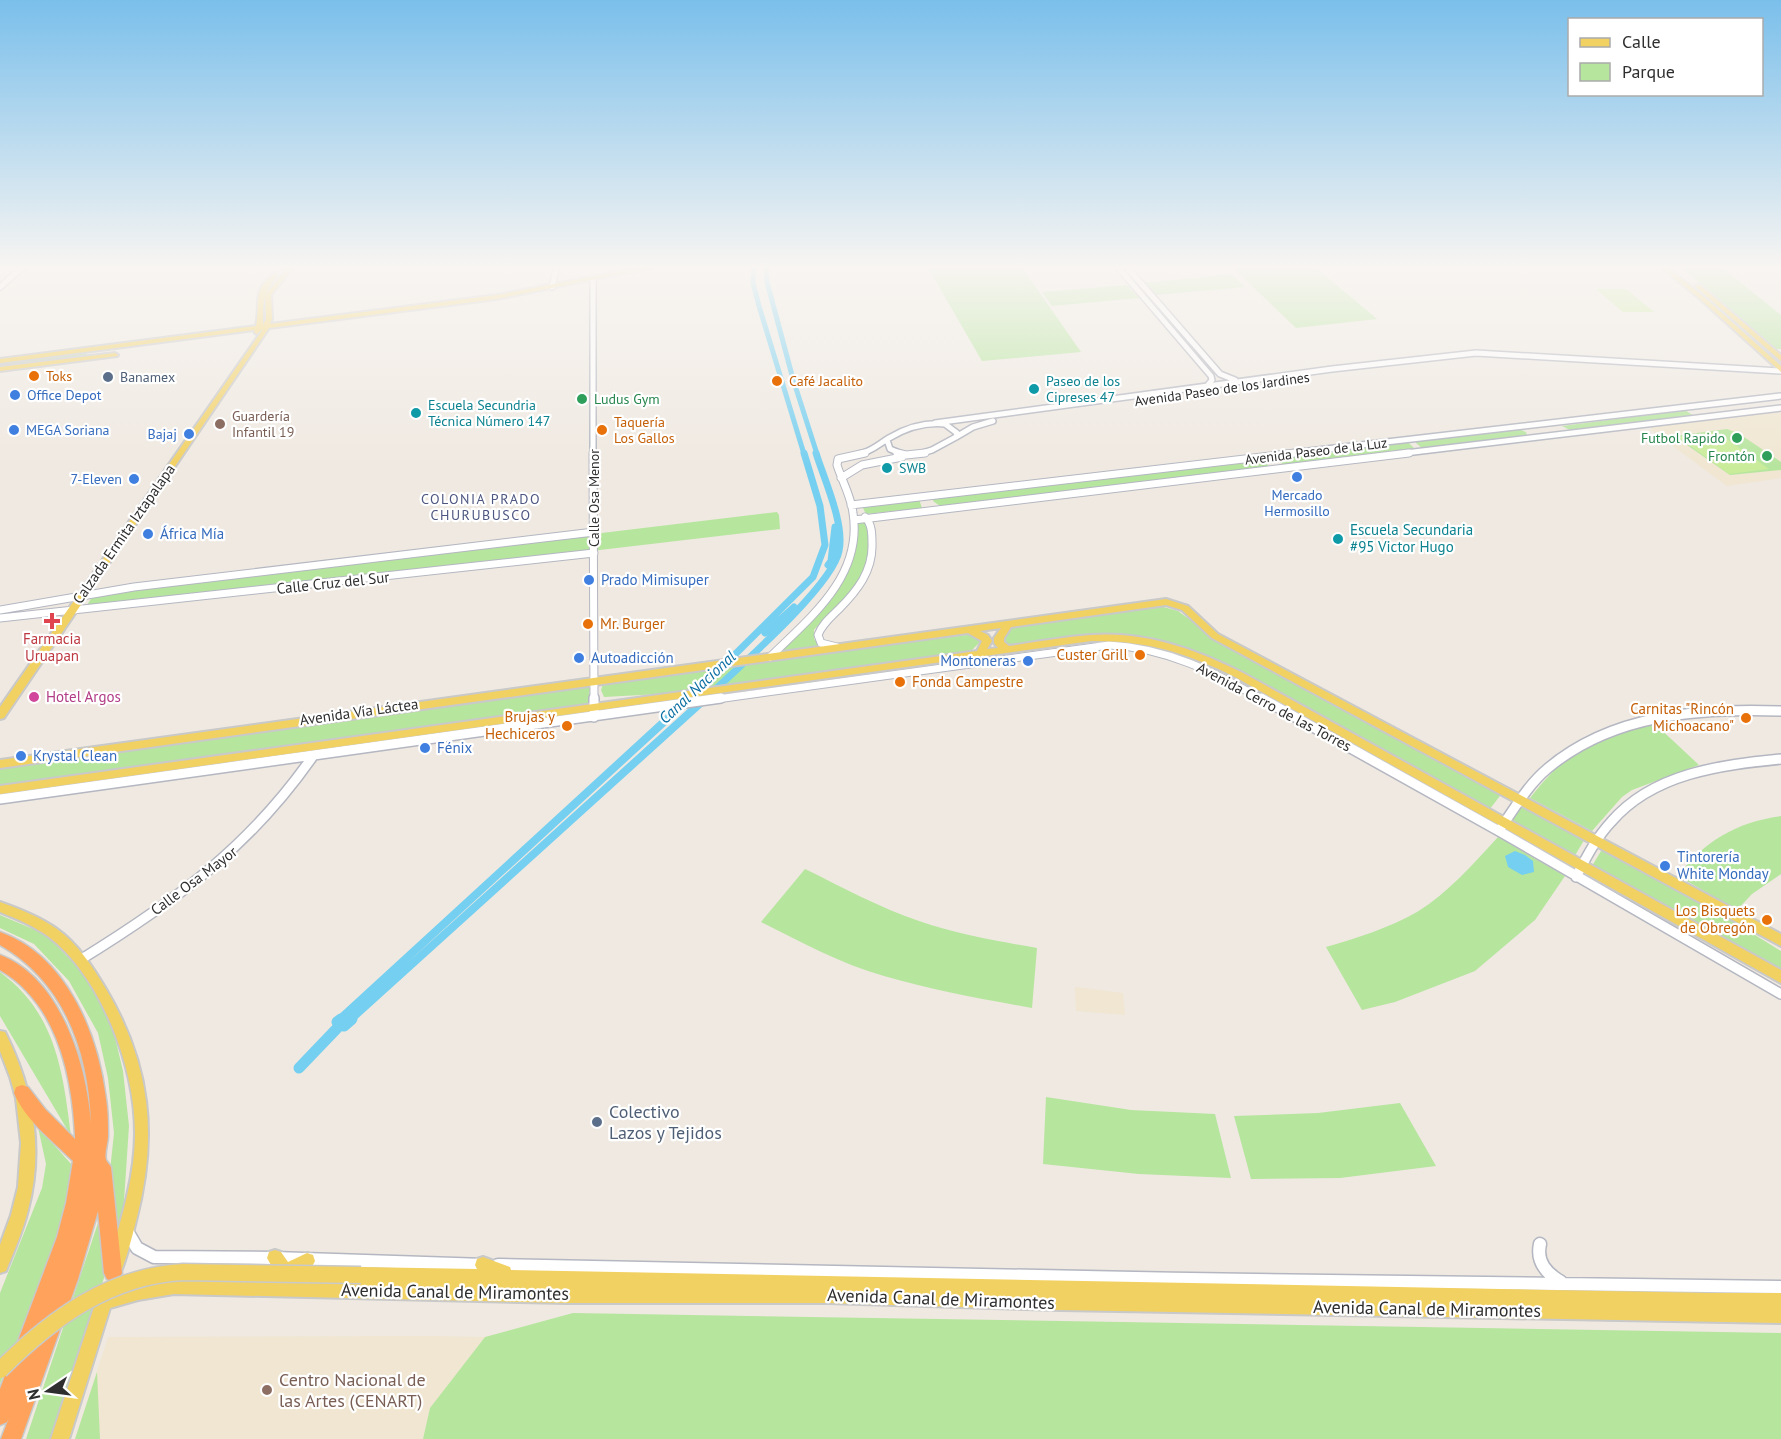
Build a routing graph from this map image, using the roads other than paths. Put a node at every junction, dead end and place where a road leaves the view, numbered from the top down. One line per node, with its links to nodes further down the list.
1 (211, 333): 13 (main road)
2 (239, 333): 9 (main road)
3 (258, 333): 44 (main road, Calzada Ermita Iztapalapa)
4 (592, 333): 42 (street, Calle Osa Menor)
5 (1174, 333): 11 (street)
6 (1184, 333): 10 (street)
7 (1740, 333): 15 (main road)
8 (1753, 333): 12 (main road)
9 (244, 334): 14 (main road)
10 (1190, 340): 11 (street); 16 (street)
11 (1181, 341): 17 (street)
12 (1778, 354)
13 (0, 361)
14 (0, 369)
15 (1781, 372): 18 (street, Avenida Paseo de los Jardines)
16 (1220, 374): 17 (street); 19 (street)
17 (1211, 376): 20 (street)
18 (1278, 379): 19 (street, Avenida Paseo de los Jardines); 21 (street, Avenida Paseo de los Jardines)
19 (1241, 381): 20 (street, Avenida Paseo de los Jardines)
20 (1207, 386): 21 (street, Avenida Paseo de los Jardines)
21 (1176, 393): 22 (street, Avenida Paseo de los Jardines)
22 (1157, 395): 30 (street, Avenida Paseo de los Jardines); 33 (street, Avenida Paseo de los Jardines)
23 (1781, 396): 24 (street, Avenida Paseo de la Luz)
24 (1722, 403): 25 (street, Avenida Paseo de la Luz); 27 (street)
25 (1681, 408): 28 (street); 29 (street, Avenida Paseo de la Luz)
26 (1781, 408): 27 (street, Avenida Paseo de la Luz)
27 (1736, 413): 28 (street, Avenida Paseo de la Luz)
28 (1695, 418): 32 (street, Avenida Paseo de la Luz)
29 (1560, 422): 31 (street, Avenida Paseo de la Luz); 32 (street)
30 (935, 423): 33 (street); 35 (street)
31 (1514, 427): 34 (street); 38 (street, Avenida Paseo de la Luz)
32 (1573, 433): 34 (street, Avenida Paseo de la Luz)
33 (956, 438): 36 (street)
34 (1527, 438): 39 (street, Avenida Paseo de la Luz)
35 (887, 440): 36 (street); 37 (street)
36 (905, 456): 37 (street)
37 (840, 478): 40 (street)
38 (927, 495): 39 (street); 40 (street, Avenida Paseo de la Luz)
39 (932, 509): 41 (street, Avenida Paseo de la Luz)
40 (853, 513): 41 (street); 53 (street)
41 (868, 518): 50 (street)
42 (594, 532): 43 (street, Calle Osa Menor); 44 (street, Calle Cruz del Sur)
43 (594, 553): 46 (street, Calle Cruz del Sur); 54 (street, Calle Osa Menor)
44 (82, 595): 45 (street, Calle Cruz del Sur); 46 (main road, Calzada Ermita Iztapalapa)
45 (0, 610)
46 (71, 612): 47 (street); 60 (main road, Calzada Ermita Iztapalapa)
47 (0, 618)
48 (1009, 623): 49 (main road); 51 (main road); 66 (main road)
49 (968, 629): 50 (main road); 52 (main road)
50 (837, 647): 53 (main road)
51 (1007, 650): 52 (main road, Avenida Cerro de las Torres); 67 (main road, Avenida Cerro de las Torres)
52 (980, 653): 55 (main road, Avenida Cerro de las Torres)
53 (770, 657): 54 (main road, Avenida Vía Láctea)
54 (594, 680): 59 (street, Calle Osa Menor); 63 (main road, Avenida Vía Láctea)
55 (684, 694): 59 (main road, Avenida Vía Láctea)
56 (706, 700): 57 (street, Avenida Cerro de las Torres); 67 (street, Avenida Cerro de las Torres)
57 (673, 706): 59 (street, Avenida Vía Láctea)
58 (1781, 711): 66 (street)
59 (594, 712): 61 (street, Avenida Vía Láctea); 64 (main road, Avenida Vía Láctea)
60 (0, 714)
61 (313, 756): 65 (street, Avenida Vía Láctea); 73 (street, Calle Osa Mayor)
62 (1781, 759): 68 (street)
63 (0, 764)
64 (0, 790)
65 (0, 799)
66 (1520, 800): 67 (street); 68 (main road)
67 (1501, 827): 69 (main road, Avenida Cerro de las Torres)
68 (1597, 841): 69 (street); 72 (main road)
69 (1579, 872): 75 (main road, Avenida Cerro de las Torres); 76 (street, Avenida Cerro de las Torres)
70 (1, 907): 73 (main road)
71 (0, 938): 79 (highway)
72 (1781, 940)
73 (80, 960): 80 (main road)
74 (0, 962): 79 (highway)
75 (1781, 977)
76 (1781, 994)
77 (0, 1037): 78 (main road)
78 (22, 1093): 79 (highway); 84 (main road)
79 (92, 1158): 86 (highway); 96 (highway); 97 (highway)
80 (126, 1229): 82 (street, Avenida Canal de Miramontes); 86 (main road)
81 (1540, 1245): 88 (street)
82 (275, 1258): 83 (street, Avenida Canal de Miramontes); 90 (main road)
83 (307, 1261): 85 (street, Avenida Canal de Miramontes); 91 (main road)
84 (0, 1264)
85 (483, 1265): 87 (main road); 88 (street, Avenida Canal de Miramontes)
86 (113, 1273): 93 (main road)
87 (522, 1277): 92 (main road, Avenida Canal de Miramontes); 95 (main road, Avenida Canal de Miramontes, bridge)
88 (1574, 1284): 89 (street, Avenida Canal de Miramontes)
89 (1781, 1287)
90 (261, 1289): 91 (main road, Avenida Canal de Miramontes); 93 (main road, Avenida Canal de Miramontes)
91 (290, 1289): 94 (main road, Avenida Canal de Miramontes)
92 (1781, 1301)
93 (103, 1304): 98 (main road)
94 (1781, 1315)
95 (0, 1370)
96 (0, 1415)
97 (11, 1439)
98 (60, 1439)

